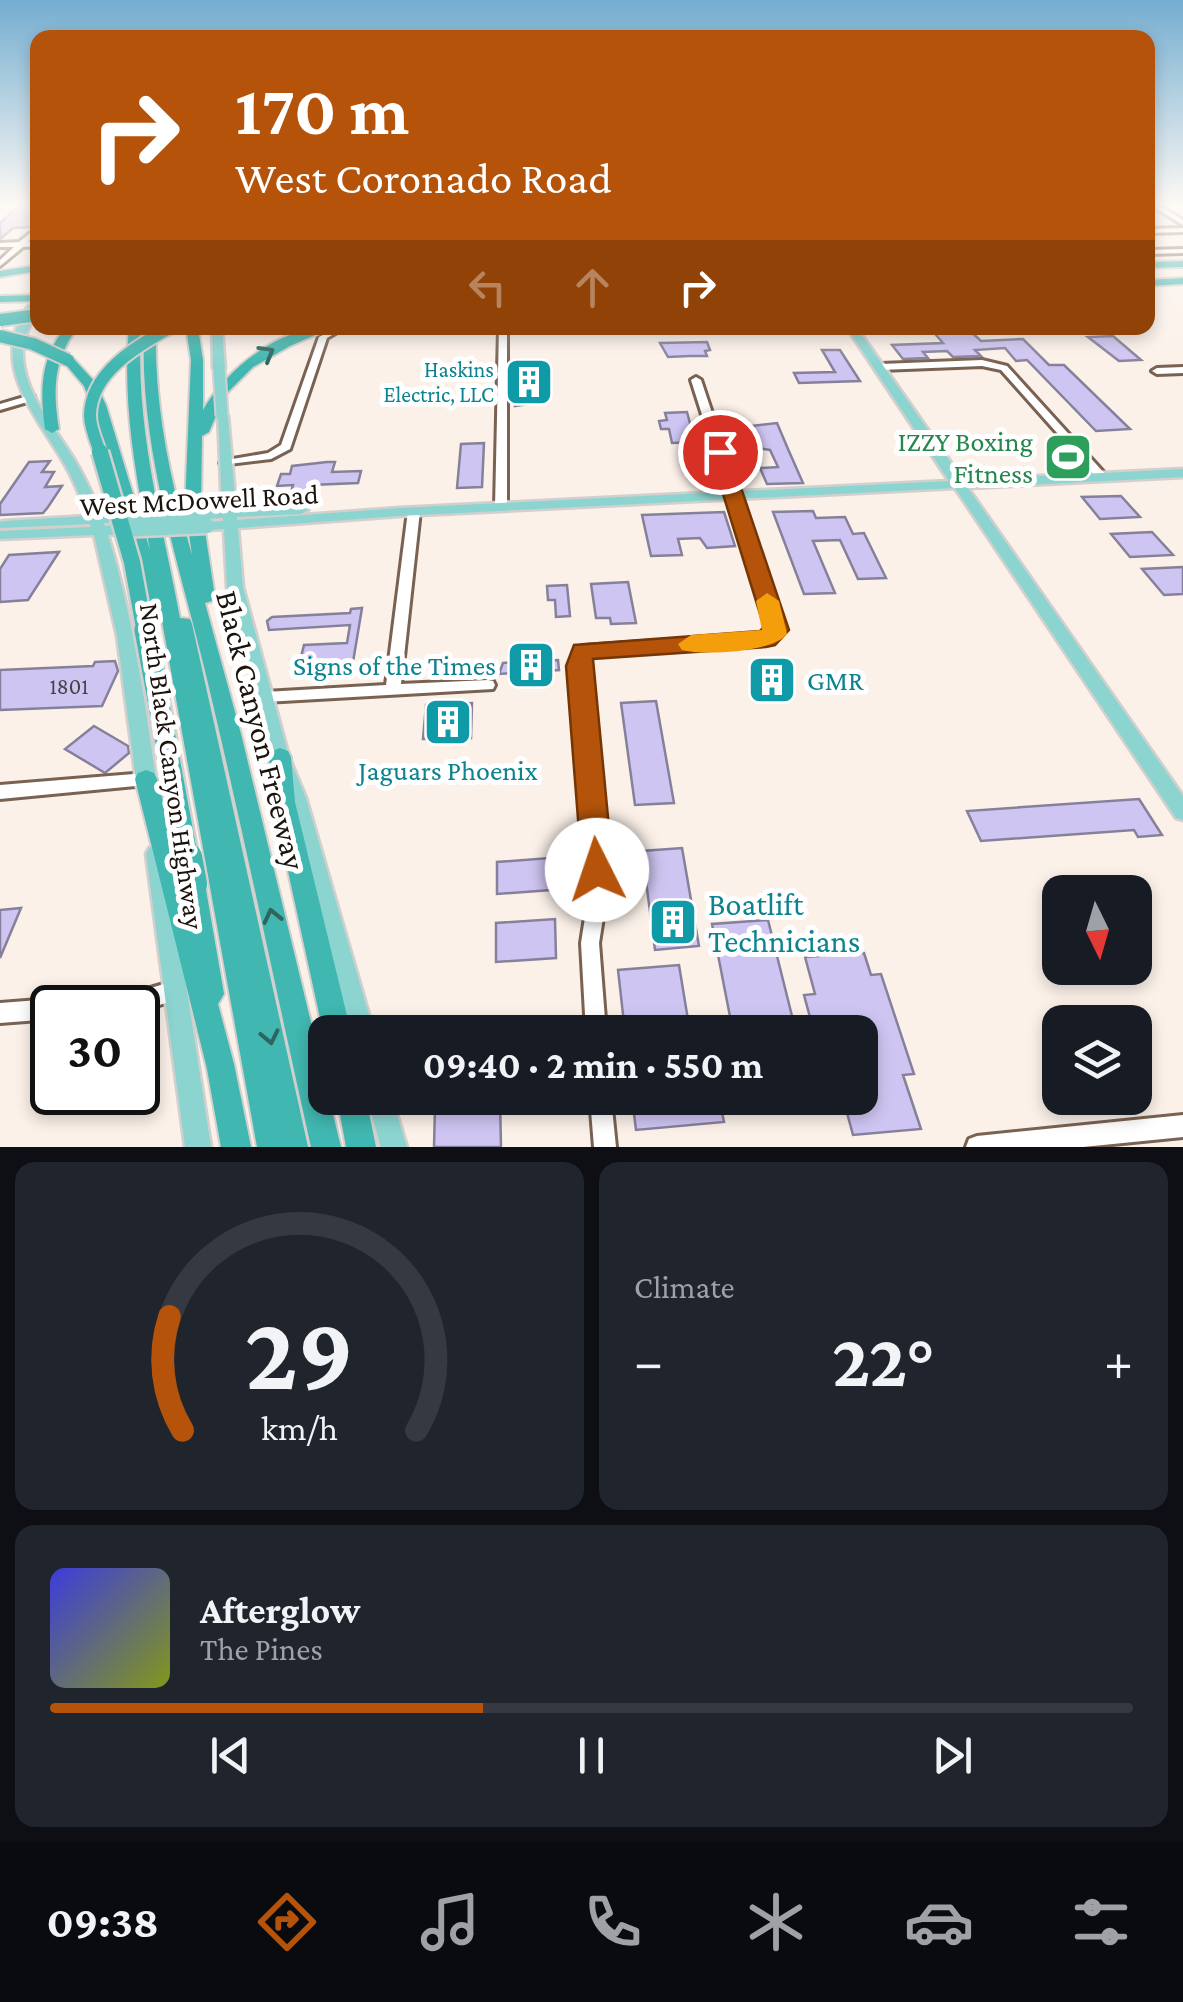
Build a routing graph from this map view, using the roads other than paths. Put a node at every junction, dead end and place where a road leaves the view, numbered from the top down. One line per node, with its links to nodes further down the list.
1 (1183, 263): 2 (highway)
2 (1155, 264)
3 (30, 270): 4 (highway)
4 (0, 276): 5 (highway)
5 (30, 277)
6 (1183, 280): 7 (highway)
7 (1155, 281)
8 (30, 298): 9 (highway)
9 (0, 299)
10 (30, 311): 30 (main road, North Black Canyon Highway)
11 (0, 312): 12 (highway, bridge)
12 (30, 313)
13 (30, 314): 14 (highway, bridge)
14 (0, 320)
15 (66, 335): 32 (highway)
16 (136, 335): 33 (highway, Black Canyon Freeway)
17 (150, 335): 50 (highway, Black Canyon Freeway)
18 (157, 335): 65 (highway, bridge)
19 (194, 335): 34 (highway)
20 (217, 335): 35 (main road, bridge)
21 (315, 335): 34 (highway, one-way to 21)
22 (325, 335): 35 (street)
23 (503, 335): 41 (street)
24 (860, 335): 26 (main road)
25 (0, 336): 49 (highway, bridge)
26 (880, 366): 37 (street); 38 (main road)
27 (1183, 370): 28 (street)
28 (1157, 371)
29 (696, 380): 40 (street)
30 (31, 398): 31 (street); 32 (main road, North Black Canyon Highway)
31 (0, 408)
32 (52, 429): 39 (main road, North Black Canyon Highway)
33 (137, 432): 49 (highway, Black Canyon Freeway); 73 (highway, one-way to 73)
34 (195, 457): 50 (highway)
35 (225, 464): 43 (main road)
36 (1181, 475): 37 (main road, West McDowell Road)
37 (1102, 478): 38 (main road, West McDowell Road)
38 (958, 485): 40 (main road, West McDowell Road); 57 (main road)
39 (86, 493): 44 (main road); 46 (main road, North Black Canyon Highway)
40 (734, 496): 41 (main road, West McDowell Road); 64 (street)
41 (502, 507): 42 (main road, West McDowell Road)
42 (407, 512): 43 (main road, West McDowell Road); 45 (main road, West McDowell Road); 52 (street)
43 (230, 519): 45 (main road, West McDowell Road); 46 (main road, West McDowell Road, bridge); 48 (main road)
44 (38, 522): 46 (main road, West McDowell Road); 47 (main road, West McDowell Road)
45 (272, 522): 48 (main road)
46 (96, 525): 47 (main road, West McDowell Road); 55 (main road, North Black Canyon Highway)
47 (2, 535)
48 (231, 552): 53 (main road)
49 (178, 668): 72 (highway, Black Canyon Freeway)
50 (217, 677): 74 (highway, Black Canyon Freeway, one-way to 50)
51 (488, 685): 52 (street)
52 (394, 690): 53 (street)
53 (266, 698): 54 (main road)
54 (280, 757): 62 (highway); 63 (main road)
55 (146, 779): 56 (street); 58 (main road, North Black Canyon Highway); 65 (highway)
56 (0, 792)
57 (1183, 812)
58 (174, 991): 59 (street); 70 (main road, North Black Canyon Highway)
59 (160, 996)
60 (30, 1010): 61 (street)
61 (0, 1012)
62 (333, 1015)
63 (357, 1015)
64 (595, 1015)
65 (222, 1073): 71 (highway)
66 (355, 1115): 75 (highway)
67 (385, 1115): 76 (main road)
68 (602, 1115): 77 (street)
69 (1183, 1126): 78 (street)
70 (198, 1147)
71 (236, 1147)
72 (272, 1147)
73 (293, 1147)
74 (326, 1147)
75 (361, 1147)
76 (394, 1147)
77 (605, 1147)
78 (977, 1147)

